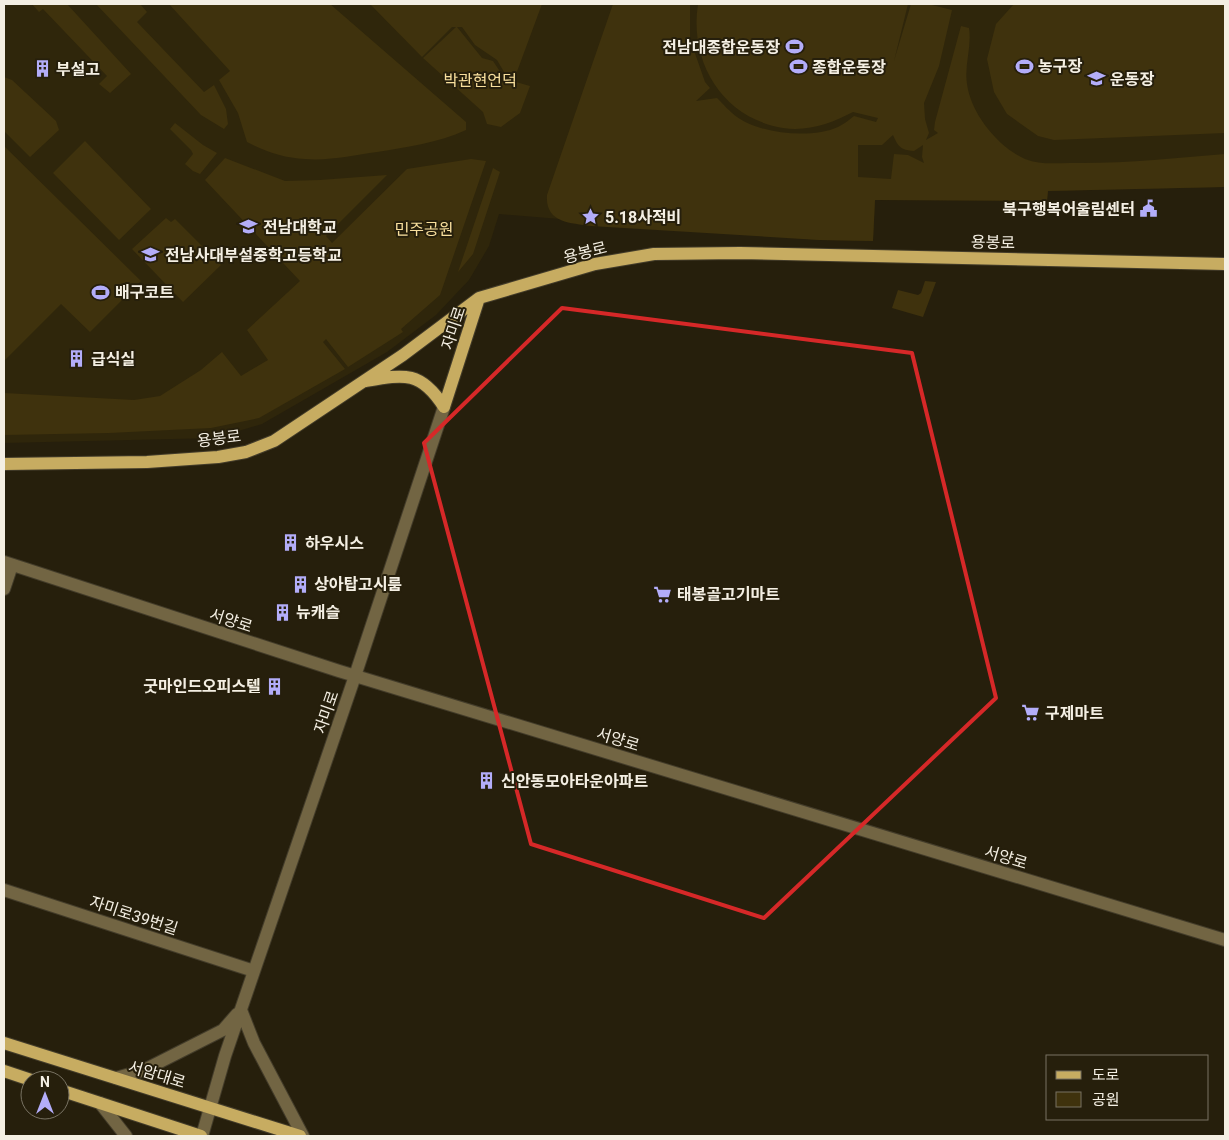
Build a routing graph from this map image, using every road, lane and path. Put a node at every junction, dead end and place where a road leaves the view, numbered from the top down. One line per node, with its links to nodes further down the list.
1 (1225, 264): 2 (main road, 용봉로)
2 (479, 298): 3 (main road, 용봉로); 4 (main road, 자미로)
3 (361, 382): 4 (main road); 5 (main road, 용봉로)
4 (444, 407): 8 (street, 자미로)
5 (4, 464)
6 (8, 564): 7 (street); 8 (street, 서양로)
7 (4, 588)
8 (355, 676): 10 (street, 서양로); 11 (street, 자미로)
9 (4, 890): 11 (street, 자미로39번길)
10 (1225, 940)
11 (254, 971): 12 (street, 자미로)
12 (241, 1010): 16 (street); 19 (street, 자미로); 22 (street)
13 (4, 1043): 16 (main road, 서암대로)
14 (4, 1071): 15 (main road)
15 (20, 1076)
16 (116, 1078): 19 (main road, 서암대로)
17 (70, 1093): 18 (main road)
18 (100, 1103): 20 (street); 21 (main road)
19 (211, 1108): 21 (street, 자미로); 22 (main road, 서암대로)
20 (126, 1136)
21 (201, 1136)
22 (301, 1136)

